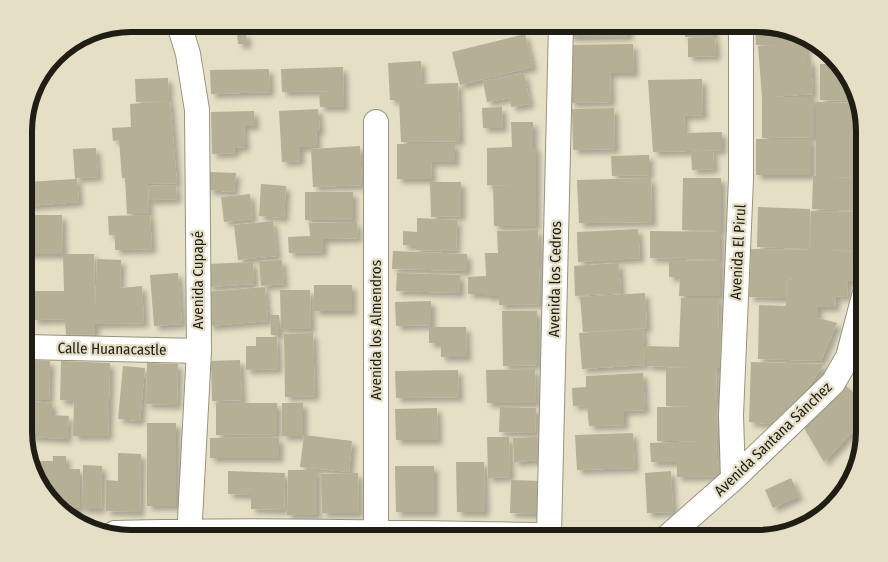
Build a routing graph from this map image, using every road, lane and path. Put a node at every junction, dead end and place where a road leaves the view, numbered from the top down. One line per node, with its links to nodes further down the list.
1 (561, 32): 9 (street, Avenida los Cedros)
2 (741, 32): 8 (street, Avenida El Pirul)
3 (181, 33): 7 (street, Avenida Cupapé)
4 (376, 122): 12 (street, Avenida los Almendros)
5 (855, 330): 8 (street, Avenida Santana Sánchez)
6 (32, 347): 7 (street, Calle Huanacastle)
7 (198, 351): 11 (street, Avenida Cupapé)
8 (733, 479): 10 (street, Avenida Santana Sánchez)
9 (552, 529)
10 (676, 529)
11 (189, 530)
12 (376, 530)

